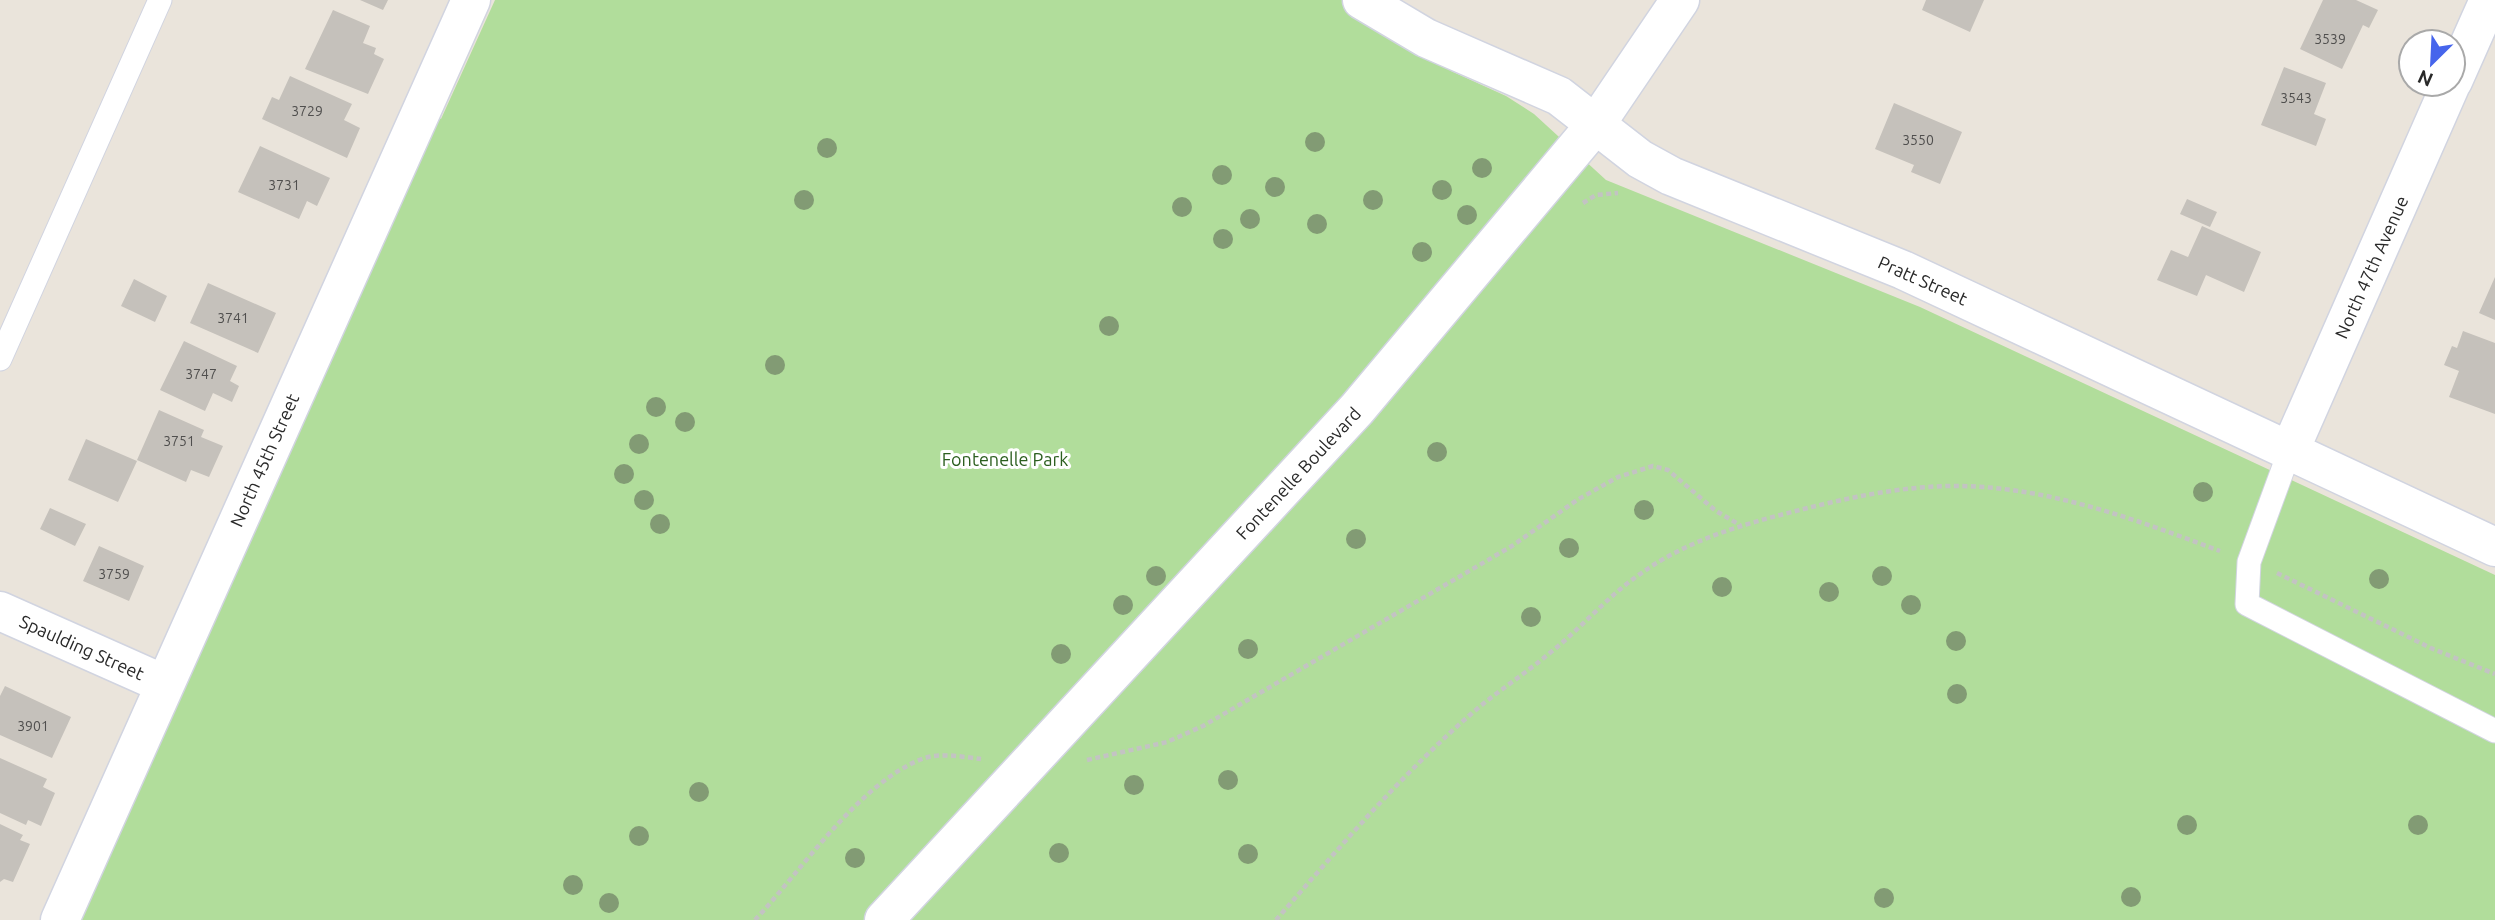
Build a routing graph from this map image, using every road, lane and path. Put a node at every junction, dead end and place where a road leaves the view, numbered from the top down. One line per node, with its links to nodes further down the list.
1 (160, 0): 9 (lane)
2 (471, 0): 16 (street, North 45th Street)
3 (1362, 0): 8 (street, Pratt Street)
4 (1680, 0): 8 (street, Fontenelle Boulevard)
5 (2489, 0): 6 (street, North 47th Avenue)
6 (2467, 49)
7 (2445, 98): 10 (street, North 47th Avenue)
8 (1596, 124): 10 (street, Pratt Street); 18 (street, Fontenelle Boulevard)
9 (0, 359)
10 (2290, 450): 12 (street, Pratt Street); 13 (lane)
11 (1740, 525): 13 (path); 18 (path); 22 (path)
12 (2495, 547)
13 (2249, 562): 15 (path); 17 (lane)
14 (0, 611): 16 (street, Spaulding Street)
15 (2495, 674)
16 (164, 684): 19 (street, North 45th Street)
17 (2495, 731)
18 (1027, 765): 20 (path); 21 (street, Fontenelle Boulevard)
19 (60, 920)
20 (755, 920)
21 (884, 920)
22 (1276, 920)

